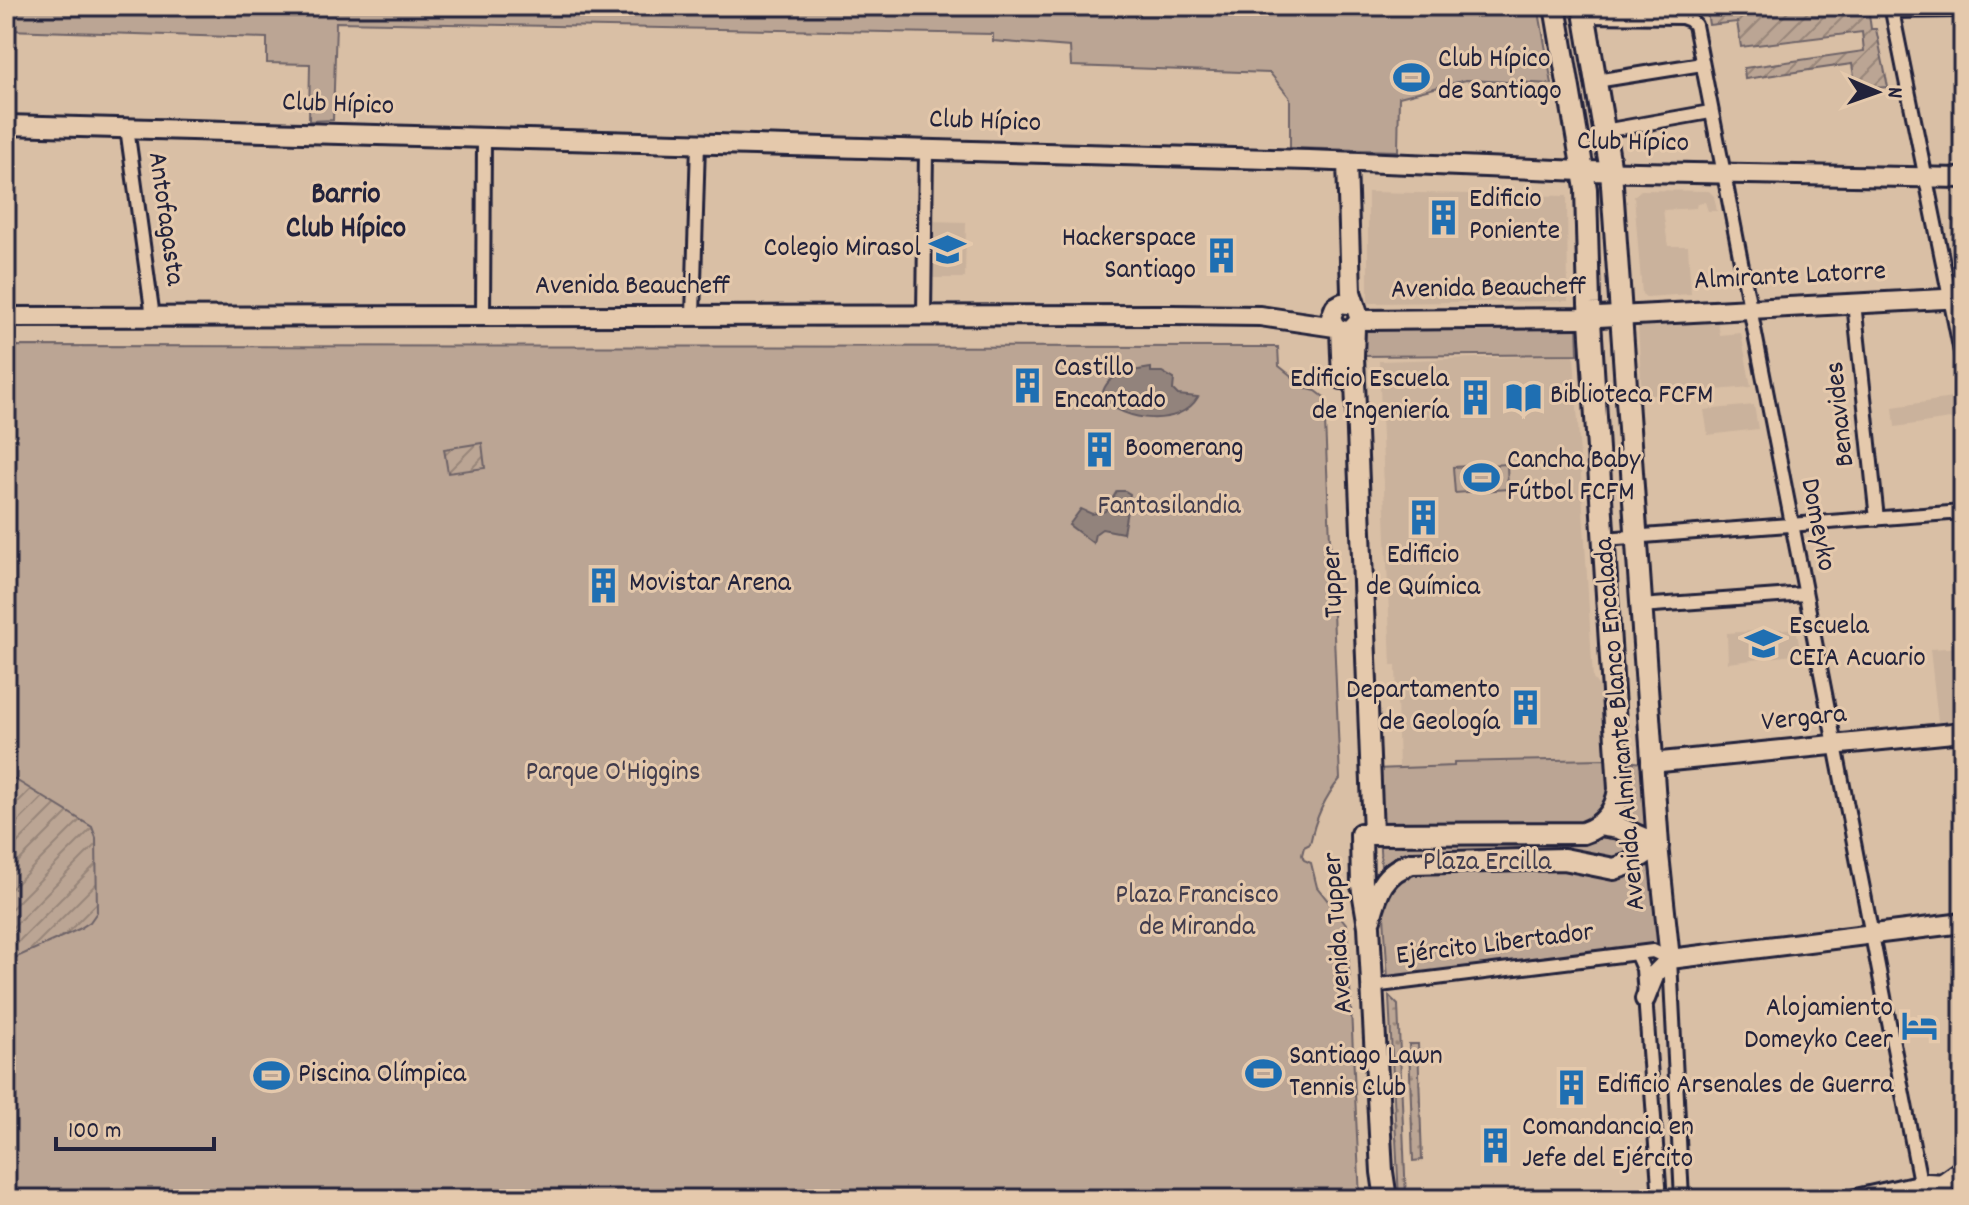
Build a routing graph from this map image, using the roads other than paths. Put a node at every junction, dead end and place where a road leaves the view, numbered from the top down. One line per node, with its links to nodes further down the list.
1 (1555, 6): 15 (main road, Avenida Almirante Blanco Encalada)
2 (1891, 9): 3 (street); 18 (street)
3 (1963, 10)
4 (1584, 11): 5 (street, Domeyko); 6 (main road, Avenida Almirante Blanco Encalada)
5 (1702, 64): 6 (street); 7 (street, Domeyko)
6 (1596, 81): 10 (main road, Avenida Almirante Blanco Encalada)
7 (1710, 112): 10 (street); 17 (street, Domeyko)
8 (6, 125): 9 (main road, Club Hípico)
9 (127, 128): 11 (main road, Club Hípico); 28 (street, Antofagasta)
10 (1604, 131): 16 (main road, Avenida Almirante Blanco Encalada)
11 (484, 139): 12 (main road, Club Hípico); 24 (street)
12 (698, 143): 13 (main road, Club Hípico); 25 (street)
13 (926, 149): 14 (main road, Club Hípico); 26 (street)
14 (1341, 162): 15 (main road, Club Hípico); 29 (main road, Tupper)
15 (1583, 171): 16 (main road, Club Hípico); 30 (main road, Avenida Almirante Blanco Encalada)
16 (1611, 171): 17 (main road, Club Hípico); 23 (main road, Avenida Almirante Blanco Encalada)
17 (1722, 173): 18 (main road, Club Hípico); 22 (street, Domeyko)
18 (1926, 177): 19 (main road, Club Hípico); 20 (street)
19 (1963, 178)
20 (1956, 298): 21 (main road, Almirante Latorre); 31 (street)
21 (1854, 303): 22 (main road, Almirante Latorre); 33 (street, Benavides)
22 (1749, 308): 23 (main road, Almirante Latorre); 34 (street, Domeyko)
23 (1620, 314): 30 (main road, Avenida Beaucheff); 35 (main road, Avenida Almirante Blanco Encalada)
24 (483, 316): 25 (main road, Avenida Beaucheff); 28 (main road, Avenida Beaucheff)
25 (693, 316): 26 (main road, Avenida Beaucheff)
26 (924, 316): 29 (main road, Avenida Beaucheff)
27 (6, 317): 28 (main road, Avenida Beaucheff)
28 (153, 317)
29 (1345, 317): 30 (main road, Avenida Beaucheff); 44 (main road, Tupper)
30 (1590, 317): 36 (main road, Avenida Almirante Blanco Encalada)
31 (1963, 362)
32 (1963, 512): 33 (street)
33 (1877, 519): 34 (street)
34 (1791, 525): 35 (street); 37 (street, Domeyko)
35 (1635, 537): 36 (street); 38 (main road, Avenida Almirante Blanco Encalada)
36 (1604, 539): 39 (main road, Avenida Almirante Blanco Encalada)
37 (1805, 594): 38 (street); 41 (street, Domeyko)
38 (1640, 606): 42 (main road, Avenida Almirante Blanco Encalada)
39 (1614, 720): 42 (main road); 43 (main road, Avenida Almirante Blanco Encalada)
40 (1963, 732): 41 (main road, Vergara)
41 (1835, 745): 42 (main road, Vergara); 48 (street, Domeyko)
42 (1651, 763): 45 (main road, Avenida Almirante Blanco Encalada)
43 (1599, 825): 44 (main road); 45 (main road)
44 (1367, 834): 47 (main road, Avenida Tupper)
45 (1658, 845): 47 (main road); 50 (main road, Avenida Almirante Blanco Encalada)
46 (1963, 923): 48 (main road)
47 (1369, 926): 51 (main road, Avenida Tupper)
48 (1872, 934): 50 (main road); 57 (street, Domeyko)
49 (1636, 953): 50 (street, Ejército Libertador); 51 (street, Ejército Libertador); 52 (street)
50 (1670, 959): 52 (main road); 53 (street, Avenida Almirante Blanco Encalada)
51 (1372, 986): 55 (main road, Avenida Tupper)
52 (1645, 999): 54 (street)
53 (1679, 1154): 54 (street); 61 (street, Avenida Almirante Blanco Encalada)
54 (1656, 1156): 60 (street)
55 (1382, 1172): 58 (main road, Avenida Tupper); 59 (main road, Avenida Tupper)
56 (1955, 1175): 57 (main road)
57 (1921, 1190): 62 (street)
58 (1377, 1199)
59 (1386, 1199)
60 (1660, 1199)
61 (1682, 1199)
62 (1842, 1199)

